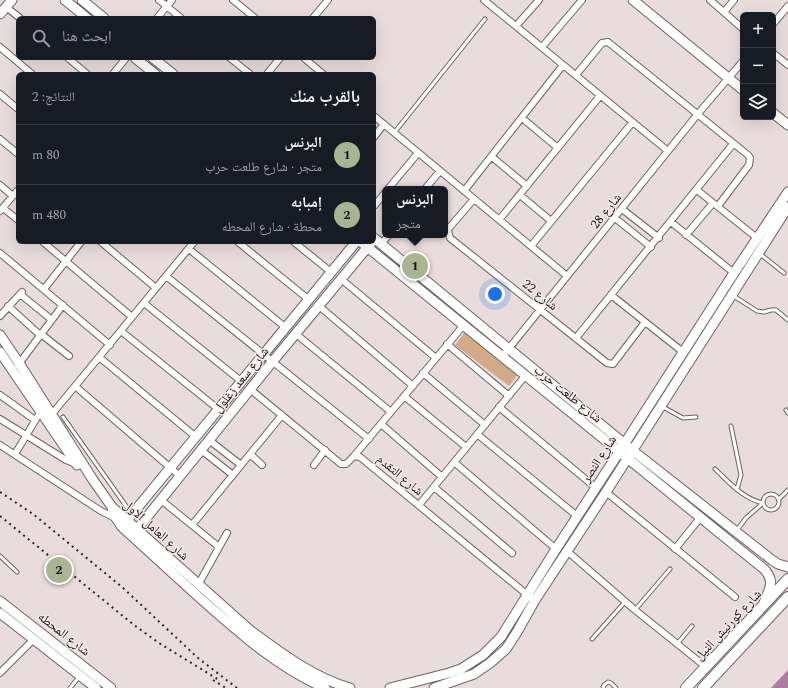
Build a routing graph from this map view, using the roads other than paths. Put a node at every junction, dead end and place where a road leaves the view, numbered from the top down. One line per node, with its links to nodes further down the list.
1 (65, 0): 19 (street)
2 (82, 0): 20 (street)
3 (159, 0): 14 (street)
4 (172, 0): 14 (street)
5 (232, 0): 23 (street)
6 (328, 0): 24 (street)
7 (485, 0): 27 (street)
8 (539, 0): 27 (street)
9 (582, 0): 30 (street)
10 (633, 0): 51 (street)
11 (710, 0): 16 (street)
12 (734, 0): 16 (street)
13 (9, 3): 17 (street); 18 (street)
14 (167, 6): 21 (street); 22 (street)
15 (788, 6): 26 (street)
16 (724, 12): 28 (street)
17 (0, 14)
18 (19, 16)
19 (85, 16)
20 (102, 16)
21 (159, 16)
22 (179, 16)
23 (252, 16)
24 (315, 16)
25 (484, 19): 63 (lane)
26 (776, 20)
27 (516, 26): 30 (street)
28 (740, 26)
29 (0, 47): 42 (street)
30 (542, 47): 40 (street)
31 (776, 56): 41 (street)
32 (70, 60): 43 (street)
33 (124, 60): 44 (street)
34 (138, 60): 45 (street)
35 (156, 60): 46 (street)
36 (232, 60): 47 (street)
37 (278, 60): 48 (street)
38 (306, 60): 49 (street)
39 (740, 64): 51 (street, شارع 28)
40 (563, 65): 50 (street); 59 (street)
41 (788, 65)
42 (30, 72)
43 (85, 72)
44 (115, 72)
45 (152, 72)
46 (170, 72)
47 (248, 72)
48 (269, 72)
49 (321, 72)
50 (576, 75): 54 (street); 56 (street)
51 (728, 78): 52 (street); 56 (street, شارع 28)
52 (740, 88)
53 (0, 94): 55 (street)
54 (600, 96): 60 (street); 67 (street)
55 (16, 107)
56 (697, 115): 66 (street); 68 (street, شارع 28)
57 (776, 116): 62 (street)
58 (376, 118): 61 (street)
59 (522, 118): 67 (street); 71 (street)
60 (632, 123): 68 (street); 91 (street)
61 (384, 124): 63 (street); 64 (street)
62 (788, 125)
63 (394, 132): 70 (street)
64 (376, 134)
65 (0, 139): 69 (street)
66 (734, 144): 77 (street); 84 (street)
67 (558, 148): 76 (street)
68 (668, 151): 87 (street, شارع 28)
69 (16, 152)
70 (418, 153): 72 (street); 74 (street)
71 (492, 157): 76 (street); 78 (street)
72 (440, 171): 75 (street); 78 (street)
73 (0, 185): 82 (street)
74 (390, 186)
75 (428, 186)
76 (527, 186): 81 (street)
77 (697, 190): 84 (street); 92 (street)
78 (464, 191): 83 (street)
79 (16, 192): 82 (street)
80 (788, 192): 95 (street, شارع النصر)
81 (520, 195): 90 (street); 91 (street)
82 (13, 196): 86 (street)
83 (474, 199): 90 (street); 127 (street, شارع 22)
84 (715, 204): 93 (street); 95 (street)
85 (788, 208): 109 (street, شارع النصر)
86 (2, 209): 89 (street)
87 (622, 209): 88 (street, شارع 28); 94 (street)
88 (615, 218): 106 (street); 115 (street, شارع 28)
89 (16, 219)
90 (499, 220): 105 (street)
91 (552, 221): 105 (street)
92 (671, 222): 93 (street); 94 (street)
93 (686, 235): 112 (street)
94 (658, 238): 106 (street)
95 (757, 238): 112 (street, شارع النصر)
96 (376, 240): 143 (street, شارع طلعت حرب)
97 (45, 244): 110 (street)
98 (79, 244): 110 (street)
99 (103, 244): 117 (street)
100 (193, 244): 107 (street)
101 (240, 244): 121 (street)
102 (296, 244): 111 (street)
103 (354, 244): 111 (street, شارع سعد زغلول)
104 (367, 244): 116 (street, شارع سعد زغلول); 134 (street, شارع طلعت حرب)
105 (531, 246): 115 (street)
106 (651, 247): 119 (street)
107 (189, 249): 114 (street); 135 (street)
108 (0, 253): 118 (street)
109 (759, 253): 113 (lane); 120 (street, شارع النصر)
110 (66, 261): 118 (street); 130 (street)
111 (331, 272): 121 (street, شارع سعد زغلول)
112 (734, 273): 126 (street, شارع النصر)
113 (784, 273)
114 (166, 276): 117 (street); 145 (street)
115 (567, 276): 127 (street, شارع 28)
116 (341, 279): 125 (street, شارع سعد زغلول); 150 (street)
117 (156, 288): 122 (street)
118 (44, 289): 123 (street)
119 (611, 295): 133 (street); 140 (street)
120 (732, 295): 128 (street, شارع النصر); 132 (lane)
121 (308, 299): 135 (street, شارع سعد زغلول)
122 (144, 302): 130 (street); 156 (street)
123 (63, 305): 131 (street); 142 (street)
124 (8, 306): 129 (street); 131 (street); 137 (street)
125 (319, 306): 138 (street, شارع سعد زغلول); 158 (street)
126 (712, 306): 128 (street); 144 (street, شارع النصر)
127 (540, 310): 140 (street, شارع 22); 143 (street, شارع 28)
128 (722, 312): 163 (street, شارع النصر)
129 (0, 316)
130 (132, 317): 136 (street)
131 (52, 320): 137 (street)
132 (788, 320)
133 (645, 322): 140 (street, شارع 22); 144 (street)
134 (463, 326): 141 (street); 148 (street, شارع طلعت حرب)
135 (285, 327): 145 (street, شارع سعد زغلول)
136 (121, 331): 142 (street); 165 (street)
137 (41, 334): 146 (street); 152 (street)
138 (296, 334): 151 (street, شارع سعد زغلول); 167 (street)
139 (0, 335): 152 (street, شارع العامل الاول)
140 (576, 338)
141 (447, 344): 150 (street); 162 (street)
142 (110, 345): 147 (street)
143 (510, 348): 148 (street, شارع 28); 182 (street, شارع طلعت حرب)
144 (683, 352): 182 (street, شارع النصر)
145 (263, 354): 151 (street); 156 (street, شارع سعد زغلول)
146 (69, 356)
147 (99, 357): 157 (street); 179 (street)
148 (502, 357): 155 (street, شارع طلعت حرب)
149 (1, 358): 153 (street, شارع العامل الاول)
150 (436, 358): 154 (street)
151 (273, 361): 159 (street, شارع سعد زغلول); 180 (street)
152 (19, 363): 153 (street); 168 (street, شارع العامل الاول)
153 (13, 371): 166 (street, شارع العامل الاول)
154 (423, 373): 158 (street); 175 (street)
155 (525, 376): 162 (street); 188 (street, شارع طلعت حرب)
156 (241, 381): 165 (street, شارع سعد زغلول)
157 (75, 386): 168 (street); 198 (street)
158 (413, 386): 161 (street)
159 (250, 389): 169 (street); 181 (street, شارع سعد زغلول)
160 (0, 395): 173 (street)
161 (404, 396): 167 (street); 184 (street)
162 (509, 396): 164 (street)
163 (661, 406): 171 (lane); 187 (street, شارع النصر)
164 (500, 407): 175 (street); 205 (street)
165 (218, 408): 179 (street, شارع سعد زغلول)
166 (40, 411): 173 (street); 194 (street, شارع العامل الاول)
167 (391, 412): 174 (street)
168 (52, 414): 199 (street, شارع العامل الاول)
169 (282, 415): 186 (street); 190 (street)
170 (63, 416): 216 (lane)
171 (696, 417)
172 (0, 419): 178 (street)
173 (35, 420): 178 (street)
174 (381, 424): 180 (street); 203 (street)
175 (485, 425): 177 (street)
176 (731, 426): 206 (lane)
177 (477, 434): 184 (street); 213 (street)
178 (26, 435): 189 (street); 194 (street)
179 (196, 437): 198 (street, شارع سعد زغلول)
180 (369, 439): 191 (street)
181 (209, 440): 185 (street, شارع سعد زغلول); 195 (street)
182 (625, 443): 187 (street, شارع طلعت حرب); 188 (street, شارع النصر)
183 (0, 445): 189 (street)
184 (466, 447): 193 (street)
185 (201, 450): 201 (street); 202 (street, شارع سعد زغلول)
186 (325, 450): 191 (street); 197 (street)
187 (632, 450): 192 (street, شارع النصر); 218 (street, شارع طلعت حرب)
188 (619, 452): 192 (street, شارع طلعت حرب); 205 (street, شارع النصر)
189 (15, 454): 214 (street)
190 (250, 454): 195 (street); 196 (street)
191 (354, 456): 212 (street, شارع التقدم)
192 (627, 459): 208 (street, شارع النصر); 215 (street, شارع طلعت حرب)
193 (454, 462): 203 (street); 222 (street)
194 (77, 464): 199 (street); 214 (street, شارع العامل الاول)
195 (241, 465): 201 (street)
196 (262, 465)
197 (314, 465)
198 (170, 467): 202 (street); 216 (street, شارع سعد زغلول)
199 (86, 468): 216 (street, شارع العامل الاول)
200 (715, 469): 206 (lane)
201 (233, 475): 217 (street)
202 (180, 476): 210 (street, شارع سعد زغلول)
203 (442, 477): 204 (street)
204 (434, 487): 212 (street); 225 (street)
205 (596, 488): 213 (street, شارع النصر)
206 (737, 490): 211 (lane)
207 (788, 490): 209 (lane)
208 (606, 492): 223 (street); 224 (street, شارع النصر)
209 (779, 499): 211 (lane); 211 (lane)
210 (161, 500): 217 (street); 219 (street, شارع سعد زغلول)
211 (763, 503): 218 (lane)
212 (419, 505): 232 (street, شارع التقدم)
213 (577, 516): 222 (street, شارع النصر)
214 (115, 518): 216 (street, شارع العامل الاول)
215 (700, 518): 223 (street); 239 (street, شارع طلعت حرب)
216 (127, 520): 219 (street, شارع العامل الاول)
217 (192, 525): 221 (street)
218 (736, 532): 227 (street, شارع طلعت حرب)
219 (134, 533): 231 (street, شارع العامل الاول); 253 (street, شارع العامل الاول)
220 (227, 533): 221 (street)
221 (219, 547): 231 (street)
222 (556, 549): 232 (street, شارع النصر)
223 (675, 549): 234 (street)
224 (566, 551): 235 (street, شارع النصر); 237 (street)
225 (512, 553)
226 (0, 556): 229 (lane)
227 (788, 567)
228 (670, 569): 240 (lane)
229 (17, 572)
230 (788, 579): 239 (main road, شارع كورنيش النيل)
231 (198, 585): 254 (street, شارع العامل الاول)
232 (527, 594): 235 (street, شارع التقدم); 255 (street, شارع النصر)
233 (788, 597): 259 (main road, شارع كورنيش النيل)
234 (735, 598)
235 (534, 600): 249 (street, شارع النصر)
236 (0, 601): 238 (street, شارع المحطه)
237 (625, 601): 240 (street); 244 (lane)
238 (8, 607): 241 (street); 252 (street, شارع المحطه)
239 (763, 607): 246 (main road, شارع كورنيش النيل)
240 (635, 610): 245 (street)
241 (1, 614): 243 (street, شارع المحطه)
242 (692, 626): 245 (lane)
243 (34, 639): 247 (street); 248 (street, شارع المحطه)
244 (592, 640)
245 (677, 644): 246 (street)
246 (706, 667): 258 (main road, شارع كورنيش النيل)
247 (0, 673)
248 (80, 676): 250 (lane); 251 (street, شارع المحطه)
249 (437, 687)
250 (70, 688)
251 (96, 688)
252 (111, 688)
253 (325, 688)
254 (350, 688)
255 (390, 688)
256 (603, 688): 257 (lane)
257 (616, 688)
258 (686, 688)
259 (703, 688)

